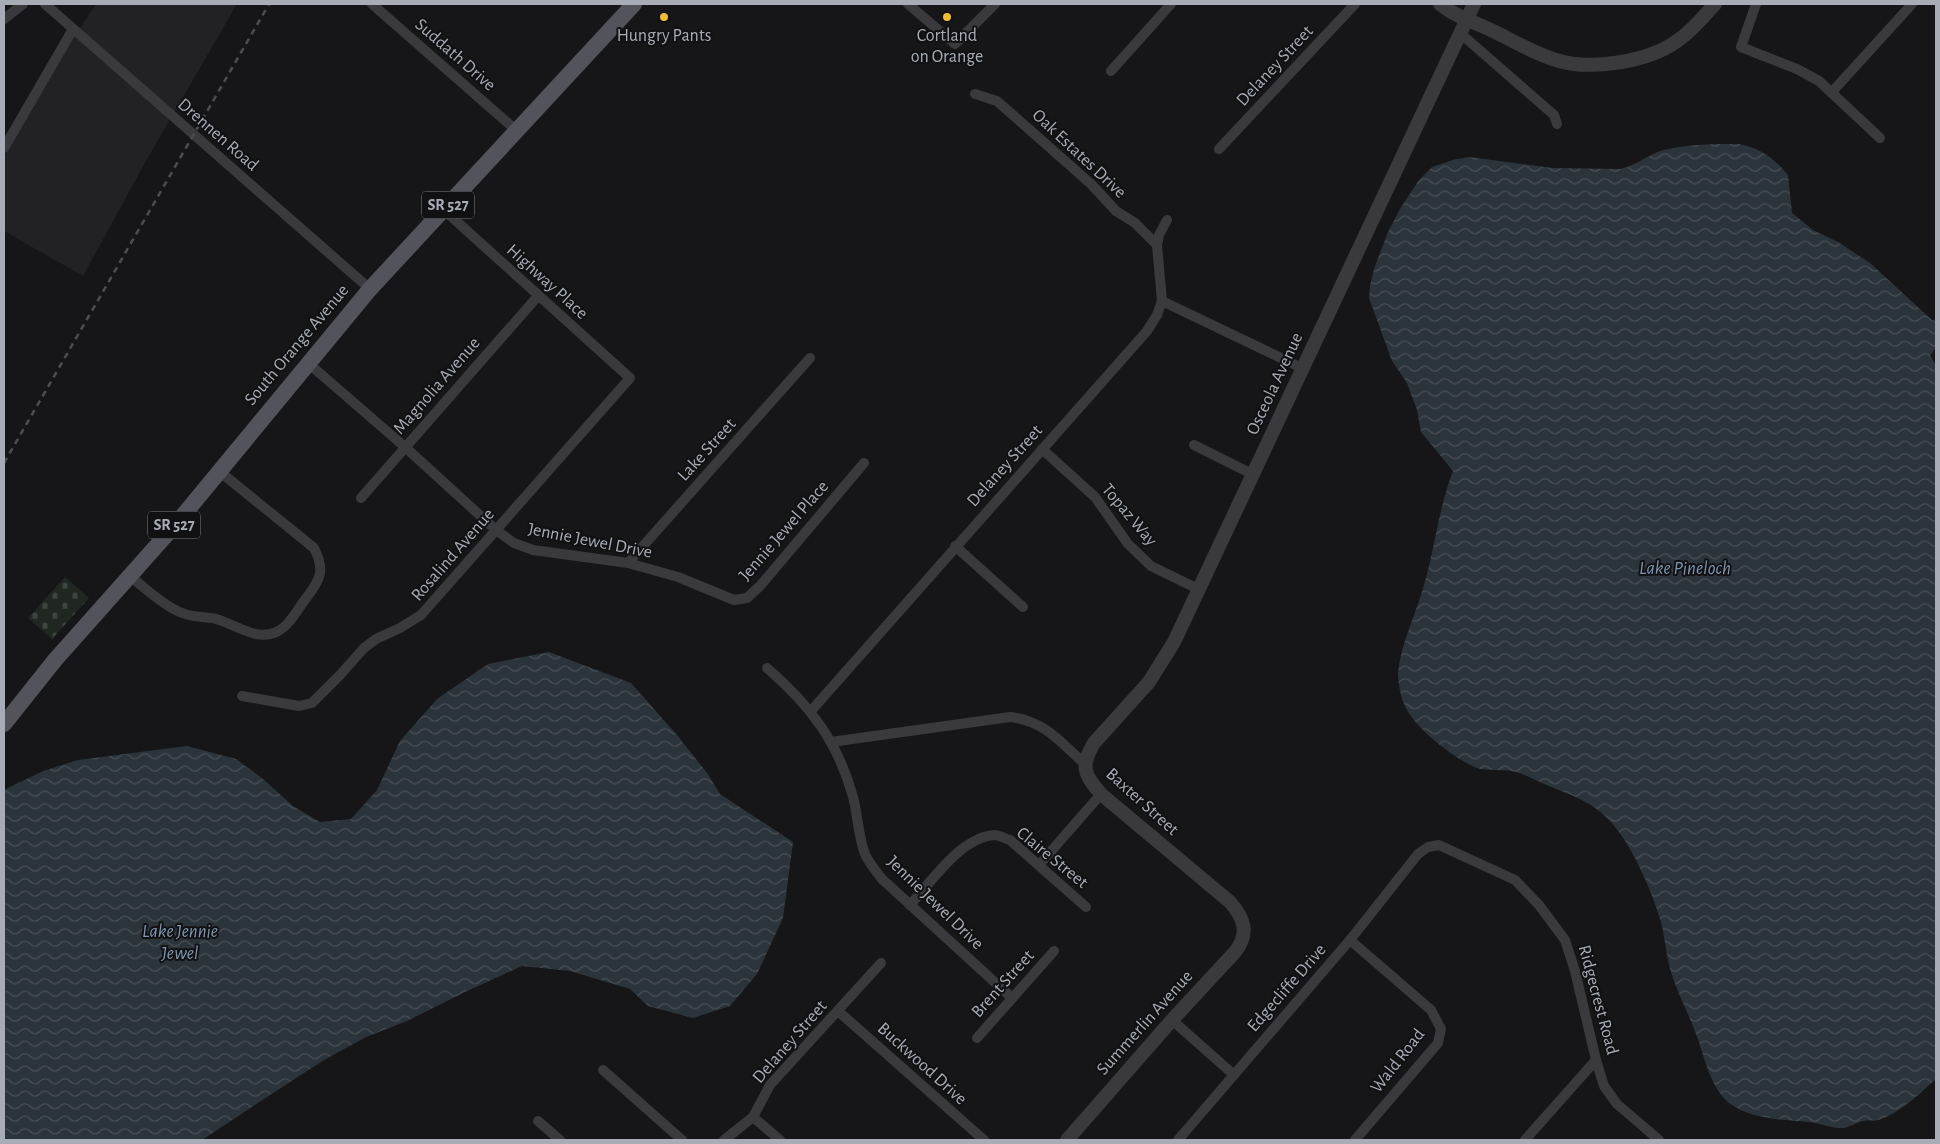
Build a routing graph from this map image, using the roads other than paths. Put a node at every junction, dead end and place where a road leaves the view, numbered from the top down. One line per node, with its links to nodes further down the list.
1 (23, 4): 14 (street)
2 (45, 4): 16 (street, Drennen Road)
3 (372, 4): 22 (street, Suddath Drive)
4 (634, 4): 22 (main road, South Orange Avenue / SR 527)
5 (908, 4): 6 (street)
6 (995, 4)
7 (1171, 4): 18 (street)
8 (1355, 4): 25 (street, Delaney Street)
9 (1440, 4): 15 (street)
10 (1474, 4): 15 (street, Osceola Avenue)
11 (1715, 4): 15 (street)
12 (1756, 4): 19 (street)
13 (1912, 4): 19 (street)
14 (4, 18)
15 (1466, 19): 17 (street, Osceola Avenue)
16 (73, 29): 24 (street); 29 (street, Drennen Road)
17 (1460, 33): 21 (street); 34 (street, Osceola Avenue)
18 (1112, 71)
19 (1832, 92): 23 (street)
20 (975, 94): 28 (street, Oak Estates Drive)
21 (1557, 124)
22 (517, 131): 26 (main road, South Orange Avenue / SR 527)
23 (1880, 138)
24 (4, 148)
25 (1219, 149)
26 (444, 210): 29 (main road, South Orange Avenue / SR 527); 30 (street, Highway Place)
27 (1167, 220): 28 (street)
28 (1157, 245): 31 (street)
29 (370, 289): 33 (main road, South Orange Avenue / SR 527)
30 (538, 296): 35 (street, Highway Place); 37 (street, Magnolia Avenue)
31 (1162, 301): 34 (street); 38 (street, Delaney Street)
32 (810, 358): 45 (street, Lake Street)
33 (308, 363): 37 (street, Jennie Jewel Drive); 40 (main road, South Orange Avenue / SR 527)
34 (1302, 368): 41 (street, Osceola Avenue)
35 (630, 378): 43 (street, Rosalind Avenue)
36 (1194, 445): 41 (street)
37 (405, 447): 42 (street, Magnolia Avenue); 43 (street, Jennie Jewel Drive)
38 (1042, 449): 44 (street, Delaney Street); 47 (street, Topaz Way)
39 (864, 463): 48 (street, Jennie Jewel Place)
40 (219, 471): 46 (main road, South Orange Avenue / SR 527); 46 (street)
41 (1254, 475): 47 (street, Osceola Avenue)
42 (361, 498)
43 (496, 530): 45 (street, Jennie Jewel Drive); 51 (street, Rosalind Avenue)
44 (955, 546): 49 (street); 52 (street, Delaney Street)
45 (628, 563): 48 (street, Jennie Jewel Drive)
46 (130, 576): 53 (main road, South Orange Avenue / SR 527)
47 (1200, 590): 55 (street, Osceola Avenue)
48 (718, 594)
49 (1023, 608)
50 (767, 668): 52 (street, Jennie Jewel Drive)
51 (242, 696)
52 (811, 711): 54 (street, Jennie Jewel Drive)
53 (4, 724)
54 (831, 742): 55 (street, Baxter Street); 59 (street, Jennie Jewel Drive)
55 (1084, 763): 56 (street, Baxter Street)
56 (1101, 794): 58 (street); 61 (street, Baxter Street)
57 (1418, 854): 62 (street, Edgecliffe Drive); 69 (street, Ridgecrest Road)
58 (1039, 865): 59 (street, Claire Street); 60 (street, Claire Street)
59 (910, 905): 65 (street, Jennie Jewel Drive)
60 (1086, 907)
61 (1245, 928): 67 (street, Summerlin Avenue)
62 (1350, 940): 71 (street, Edgecliffe Drive); 81 (street, Wald Road)
63 (1054, 951): 65 (street, Brent Street)
64 (880, 963): 66 (street, Delaney Street)
65 (1012, 998): 68 (street, Brent Street)
66 (838, 1011): 72 (street, Delaney Street); 78 (street, Buckwood Drive)
67 (1172, 1020): 71 (street); 79 (street, Summerlin Avenue)
68 (976, 1038)
69 (1596, 1060): 82 (street); 83 (street, Ridgecrest Road)
70 (603, 1070): 75 (street)
71 (1234, 1075): 80 (street, Edgecliffe Drive)
72 (753, 1117): 76 (street, Delaney Street); 77 (street)
73 (538, 1121): 74 (street)
74 (560, 1140)
75 (682, 1140)
76 (724, 1140)
77 (780, 1140)
78 (984, 1140)
79 (1067, 1140)
80 (1178, 1140)
81 (1355, 1140)
82 (1525, 1140)
83 (1659, 1140)

